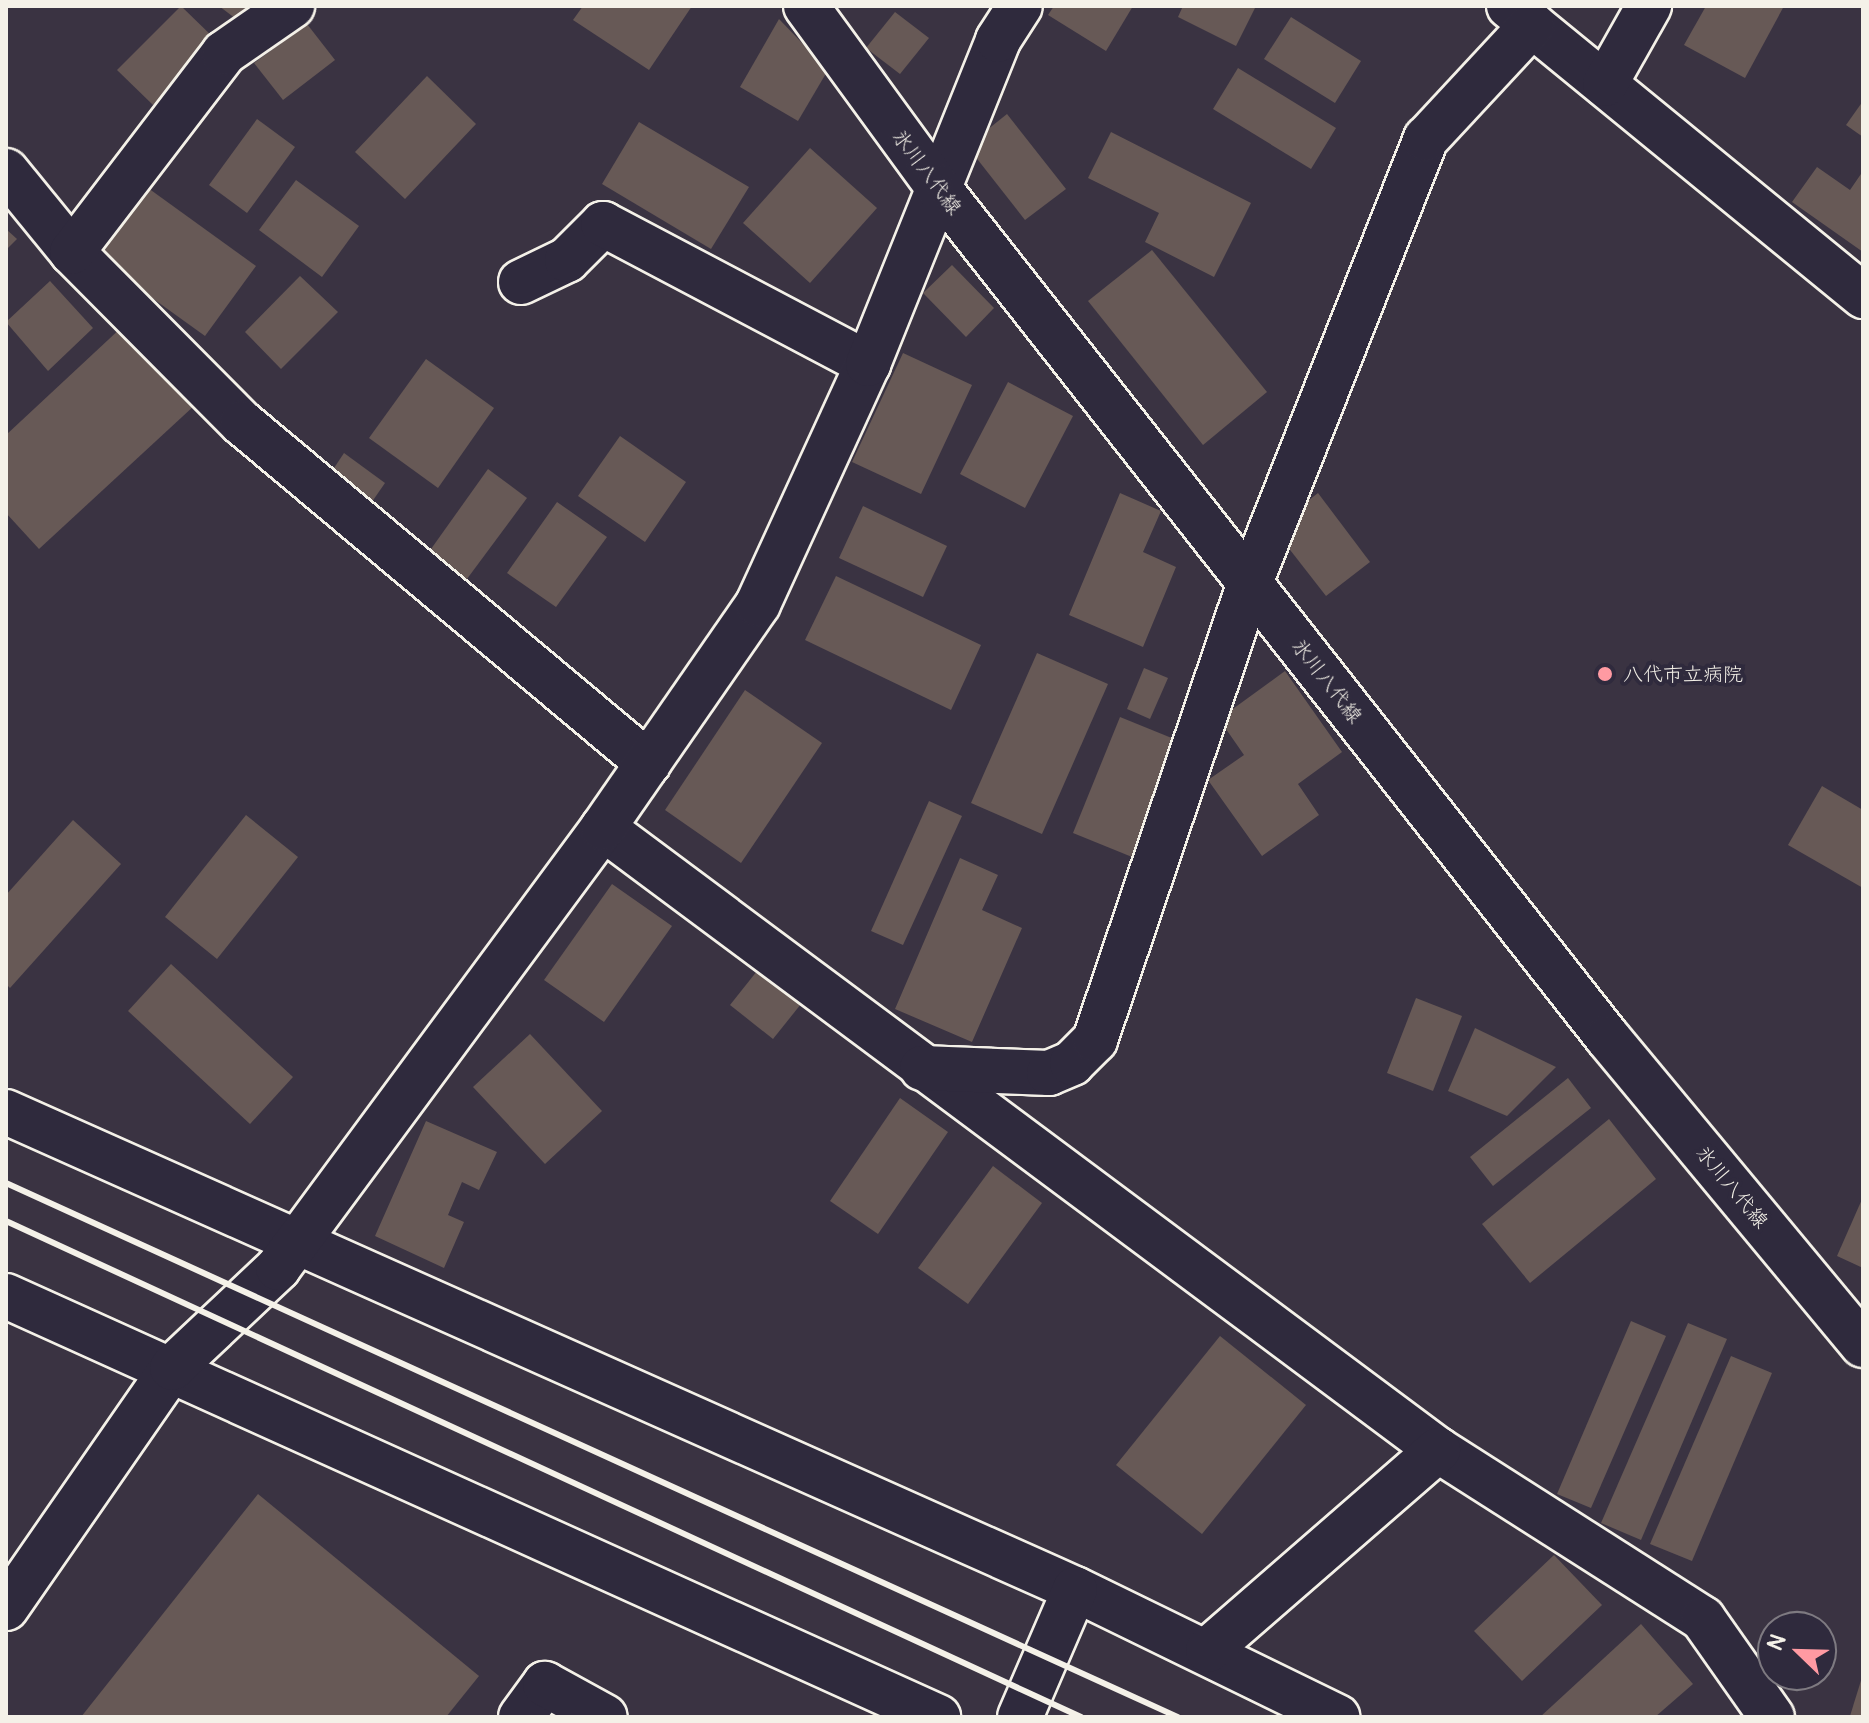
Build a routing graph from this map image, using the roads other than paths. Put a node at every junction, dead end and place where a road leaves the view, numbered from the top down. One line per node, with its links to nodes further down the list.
1 (292, 6): 9 (street)
2 (806, 6): 8 (street, 氷川八代線)
3 (1020, 6): 8 (street)
4 (1649, 6): 6 (street)
5 (1520, 16): 6 (street); 13 (street)
6 (1605, 84): 11 (street)
7 (6, 171): 9 (street)
8 (938, 187): 12 (street); 13 (street, 氷川八代線)
9 (72, 252): 14 (street)
10 (521, 282): 12 (street)
11 (1863, 296)
12 (868, 364): 14 (street)
13 (1250, 583): 16 (street); 20 (street, 氷川八代線)
14 (648, 763): 15 (street)
15 (603, 828): 16 (street); 18 (street)
16 (922, 1068): 22 (street)
17 (6, 1112): 18 (street)
18 (299, 1239): 21 (street); 23 (street)
19 (6, 1296): 21 (street)
20 (1863, 1345)
21 (172, 1368): 24 (street); 28 (street)
22 (1438, 1450): 25 (street); 31 (street)
23 (1075, 1589): 25 (street); 29 (street)
24 (6, 1608)
25 (1208, 1650): 30 (street)
26 (521, 1717): 27 (street)
27 (605, 1717)
28 (938, 1717)
29 (1020, 1717)
30 (1337, 1717)
31 (1772, 1717)

